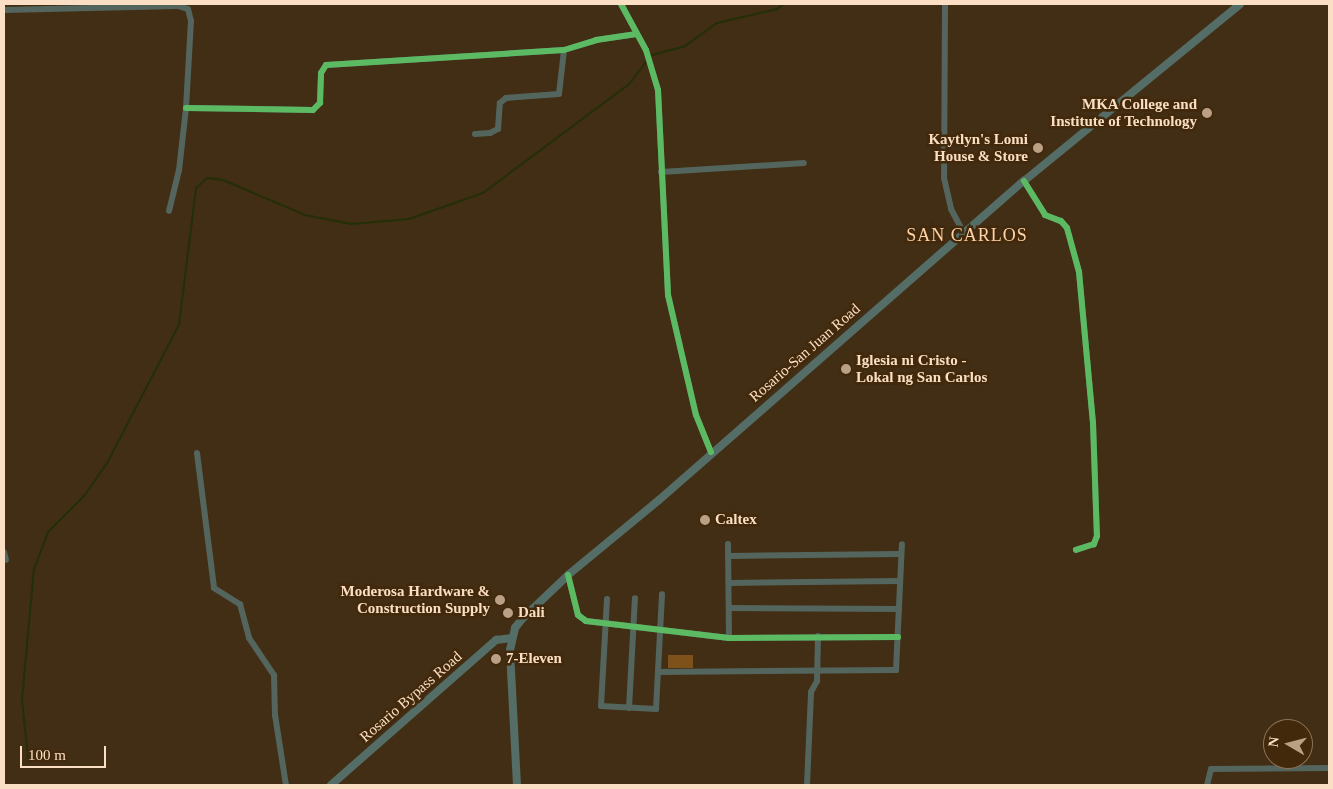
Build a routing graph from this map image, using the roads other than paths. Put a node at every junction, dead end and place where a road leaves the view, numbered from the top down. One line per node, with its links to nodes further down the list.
1 (621, 4): 5 (street)
2 (946, 4): 13 (street)
3 (1240, 4): 11 (main road, Rosario-San Juan Road)
4 (4, 10): 7 (street)
5 (637, 34): 6 (street); 10 (street)
6 (564, 50): 7 (street); 8 (street)
7 (186, 108): 12 (street)
8 (475, 134)
9 (804, 163): 10 (street)
10 (661, 172): 14 (street)
11 (1024, 181): 13 (main road, Rosario-San Juan Road); 18 (street)
12 (169, 211)
13 (965, 235): 14 (main road, Rosario-San Juan Road)
14 (711, 452): 23 (main road, Rosario-San Juan Road)
15 (197, 453): 42 (street)
16 (728, 544): 21 (street)
17 (902, 544): 20 (street)
18 (1076, 550)
19 (4, 552): 22 (street)
20 (901, 554): 21 (street); 24 (street)
21 (728, 556): 25 (street)
22 (6, 560)
23 (568, 575): 31 (street); 36 (main road, Rosario-San Juan Road)
24 (900, 581): 25 (street); 30 (street)
25 (729, 583): 29 (street)
26 (662, 594): 33 (street)
27 (635, 598): 32 (street)
28 (607, 599): 31 (street)
29 (729, 608): 30 (street); 37 (street)
30 (899, 609): 35 (street)
31 (606, 623): 32 (street); 40 (street)
32 (634, 627): 33 (street); 40 (street)
33 (660, 630): 37 (street); 39 (street)
34 (818, 636): 35 (street); 37 (street); 38 (street)
35 (898, 637): 38 (street)
36 (512, 638): 43 (main road, Rosario Bypass Road); 44 (main road, Rosario-San Juan Road)
37 (729, 638)
38 (817, 671): 39 (street); 45 (street)
39 (658, 672): 40 (street)
40 (629, 708)
41 (1329, 768): 46 (street)
42 (286, 785)
43 (331, 785)
44 (517, 785)
45 (808, 785)
46 (1207, 785)

